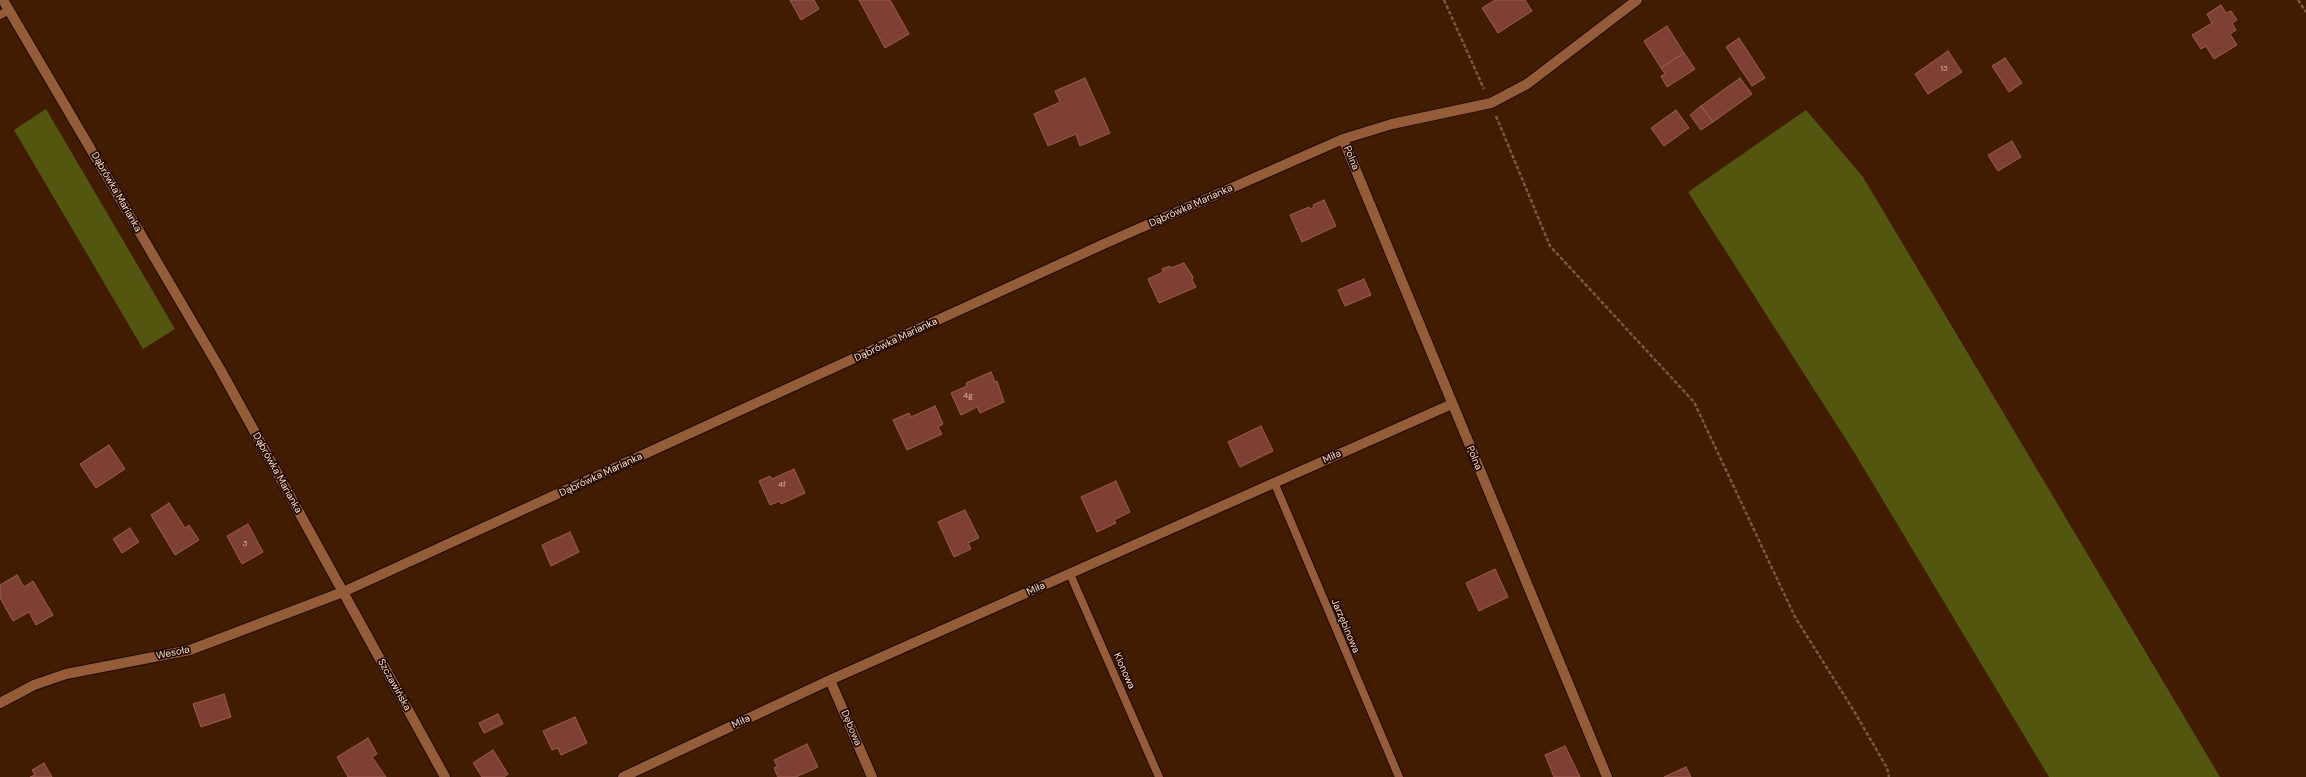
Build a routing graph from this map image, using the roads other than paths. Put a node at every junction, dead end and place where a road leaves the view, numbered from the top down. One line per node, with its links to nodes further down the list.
1 (3, 0): 3 (street, Dąbrówka Marianka)
2 (1637, 0): 4 (street, Dąbrówka Marianka)
3 (4, 13): 8 (street, Dąbrówka Marianka)
4 (1342, 139): 5 (street, Polna); 8 (street, Dąbrówka Marianka)
5 (1452, 404): 6 (street, Miła); 16 (street, Polna)
6 (1274, 482): 7 (street, Miła); 15 (lane, Jarzębinowa)
7 (1070, 574): 9 (street, Miła); 14 (lane, Klonowa)
8 (343, 592): 10 (street, Wesoła); 11 (street, Szczawińska)
9 (830, 680): 12 (street, Miła); 13 (street, Dębowa)
10 (0, 703)
11 (445, 777)
12 (623, 777)
13 (872, 777)
14 (1159, 777)
15 (1399, 777)
16 (1607, 777)

